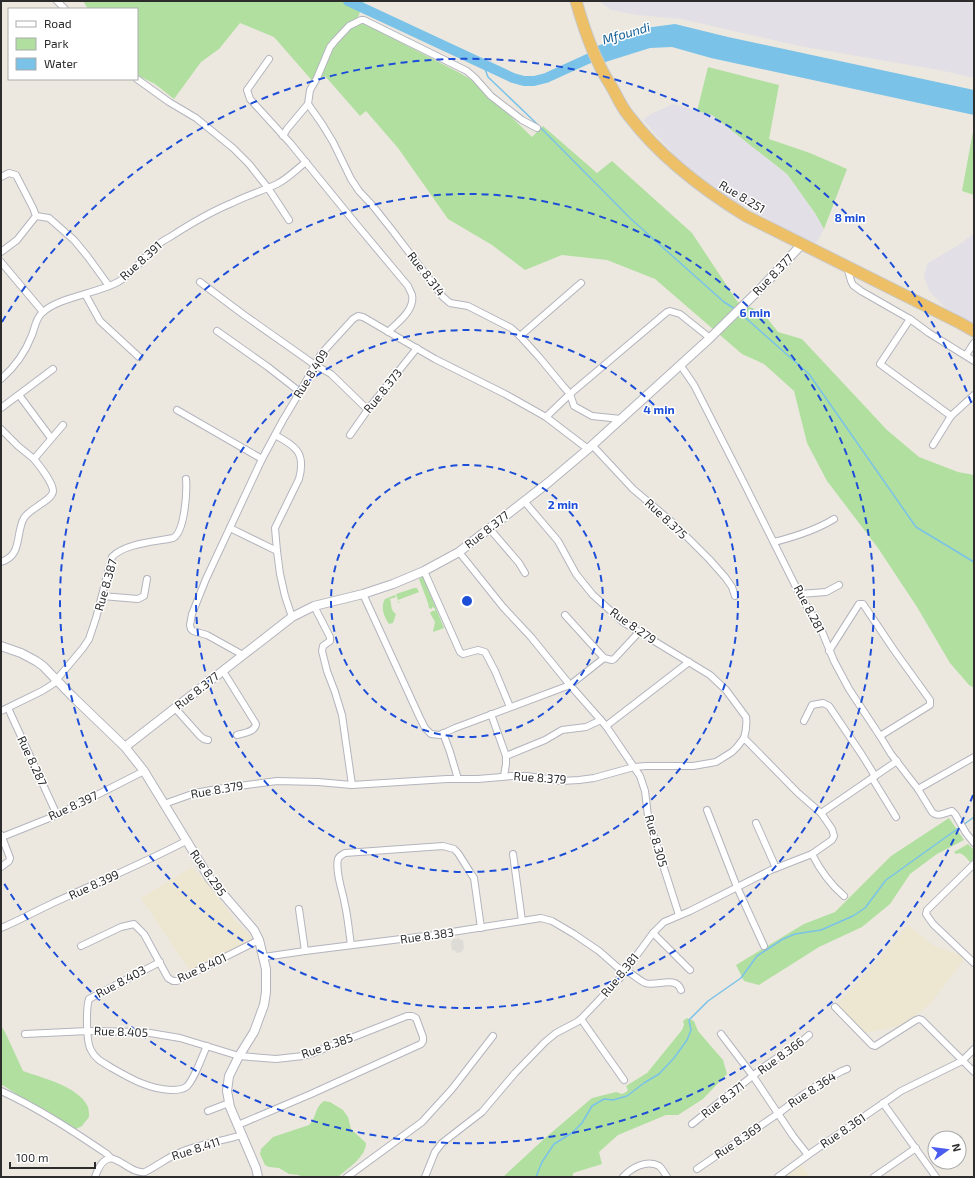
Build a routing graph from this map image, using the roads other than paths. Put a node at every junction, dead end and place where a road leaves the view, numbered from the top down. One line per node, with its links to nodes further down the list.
1 (57, 1): 3 (street)
2 (576, 1): 14 (highway, Rue 8.251)
3 (65, 8)
4 (269, 59): 8 (street)
5 (138, 80): 11 (street)
6 (308, 104): 7 (street); 8 (street); 27 (street, Rue 8.314)
7 (537, 128)
8 (283, 136): 9 (street)
9 (306, 162): 11 (street, Rue 8.391); 26 (street)
10 (1, 178): 12 (street)
11 (268, 188): 13 (street); 20 (street, Rue 8.391)
12 (36, 216): 15 (street); 20 (street)
13 (289, 220)
14 (802, 244): 17 (highway, Rue 8.251); 28 (street, Rue 8.377)
15 (1, 252)
16 (1, 262): 22 (street)
17 (847, 267): 23 (street); 25 (highway, Rue 8.251)
18 (200, 282): 34 (street)
19 (581, 283): 27 (street)
20 (108, 286): 21 (street, Rue 8.391)
21 (85, 294): 22 (street, Rue 8.391); 32 (street)
22 (43, 312): 37 (street)
23 (910, 319): 31 (street); 45 (street)
24 (217, 331): 38 (street)
25 (974, 331)
26 (388, 332): 30 (street, Rue 8.409); 34 (street, Rue 8.409)
27 (520, 336): 39 (street, Rue 8.314)
28 (710, 338): 35 (street, Rue 8.377); 39 (street)
29 (974, 343): 31 (street)
30 (417, 348): 44 (street, Rue 8.373); 46 (street, Rue 8.409)
31 (966, 355): 33 (street)
32 (139, 357)
33 (974, 361)
34 (314, 365): 38 (street, Rue 8.409); 44 (street)
35 (681, 366): 47 (street, Rue 8.377); 62 (street, Rue 8.281)
36 (53, 369): 41 (street)
37 (1, 379)
38 (300, 392): 50 (street, Rue 8.409)
39 (570, 394): 46 (street); 47 (street, Rue 8.314)
40 (974, 394): 45 (street)
41 (19, 395): 42 (street); 52 (street)
42 (1, 408)
43 (176, 410): 56 (street)
44 (368, 410): 51 (street, Rue 8.373)
45 (951, 416): 53 (street)
46 (546, 417): 54 (street, Rue 8.409)
47 (621, 418): 54 (street, Rue 8.377)
48 (63, 425): 52 (street)
49 (1, 428): 55 (street)
50 (275, 435): 56 (street, Rue 8.409); 63 (street)
51 (350, 435)
52 (51, 438): 55 (street)
53 (933, 445)
54 (590, 447): 58 (street, Rue 8.377); 73 (street, Rue 8.375)
55 (34, 459): 65 (street)
56 (262, 459): 60 (street, Rue 8.409)
57 (186, 479): 72 (street, Rue 8.387)
58 (524, 501): 61 (street, Rue 8.377); 77 (street, Rue 8.279)
59 (834, 519): 62 (street)
60 (230, 528): 63 (street); 80 (street, Rue 8.409)
61 (489, 528): 64 (street, Rue 8.377); 67 (street)
62 (774, 542): 71 (street, Rue 8.281)
63 (277, 551): 76 (street)
64 (459, 552): 66 (street, Rue 8.377); 85 (street, Rue 8.305)
65 (1, 562)
66 (424, 571): 70 (street, Rue 8.377); 86 (street)
67 (524, 573)
68 (147, 579): 72 (street)
69 (839, 585): 71 (street)
70 (363, 594): 74 (street, Rue 8.377); 94 (street)
71 (800, 594): 79 (street, Rue 8.281)
72 (102, 596): 84 (street, Rue 8.387)
73 (735, 596)
74 (314, 606): 76 (street, Rue 8.377); 108 (street)
75 (565, 615): 81 (street)
76 (292, 617): 80 (street, Rue 8.377)
77 (639, 632): 81 (street); 82 (street, Rue 8.279)
78 (1, 646): 84 (street, Rue 8.295)
79 (829, 651): 96 (street, Rue 8.281); 96 (street)
80 (244, 655): 83 (street, Rue 8.377)
81 (604, 658): 85 (street)
82 (689, 662): 93 (street); 97 (street, Rue 8.279)
83 (223, 671): 88 (street, Rue 8.377); 95 (street)
84 (56, 680): 87 (street, Rue 8.387); 99 (street, Rue 8.295)
85 (570, 685): 86 (street); 91 (street, Rue 8.305)
86 (510, 707): 90 (street)
87 (8, 708): 89 (street, Rue 8.387); 113 (street, Rue 8.287)
88 (175, 708): 98 (street); 99 (street, Rue 8.377)
89 (1, 711)
90 (490, 714): 94 (street); 100 (street)
91 (601, 720): 93 (street, Rue 8.305); 100 (street)
92 (804, 721): 106 (street)
93 (606, 726): 103 (street, Rue 8.305)
94 (443, 733): 107 (street)
95 (237, 735)
96 (880, 736): 102 (street, Rue 8.281)
97 (744, 738): 103 (street, Rue 8.379); 112 (street)
98 (208, 740)
99 (125, 747): 104 (street, Rue 8.295)
100 (506, 756): 105 (street)
101 (974, 757): 109 (street)
102 (896, 761): 106 (street); 109 (street, Rue 8.281)
103 (634, 767): 105 (street, Rue 8.379); 127 (street, Rue 8.305)
104 (144, 771): 110 (street, Rue 8.295); 113 (street, Rue 8.397)
105 (504, 776): 107 (street, Rue 8.379)
106 (874, 777): 112 (street); 114 (street)
107 (458, 780): 108 (street, Rue 8.379)
108 (352, 785): 110 (street, Rue 8.379)
109 (918, 789): 118 (street, Rue 8.281)
110 (164, 804): 117 (street, Rue 8.295)
111 (707, 810): 124 (street)
112 (821, 813): 120 (street)
113 (57, 815): 116 (street, Rue 8.397)
114 (896, 817)
115 (756, 823): 123 (street)
116 (2, 836): 122 (street)
117 (186, 841): 129 (street, Rue 8.399); 132 (street, Rue 8.295)
118 (974, 843)
119 (514, 854): 128 (street)
120 (812, 854): 123 (street, Rue 8.381); 125 (street)
121 (974, 864): 138 (street)
122 (1, 867)
123 (776, 868): 124 (street, Rue 8.381)
124 (737, 887): 127 (street, Rue 8.381); 135 (street)
125 (844, 896)
126 (299, 909): 136 (street)
127 (678, 916): 131 (street, Rue 8.381)
128 (522, 921): 130 (street, Rue 8.383); 141 (street, Rue 8.383)
129 (1, 928)
130 (481, 928): 133 (street, Rue 8.383); 133 (street)
131 (653, 933): 140 (street); 141 (street, Rue 8.381)
132 (259, 940): 137 (street, Rue 8.295); 139 (street, Rue 8.401)
133 (351, 945): 136 (street, Rue 8.383)
134 (82, 946): 139 (street, Rue 8.401)
135 (764, 946)
136 (305, 951): 137 (street, Rue 8.383)
137 (264, 957): 152 (street, Rue 8.295)
138 (973, 959)
139 (160, 962): 145 (street, Rue 8.403)
140 (690, 970)
141 (625, 971): 142 (street, Rue 8.383); 144 (street, Rue 8.381)
142 (681, 990)
143 (835, 1007): 153 (street)
144 (581, 1019): 157 (street); 173 (street, Rue 8.381)
145 (88, 1031): 146 (street, Rue 8.405); 150 (street, Rue 8.405); 150 (street)
146 (24, 1034)
147 (721, 1034): 156 (street, Rue 8.361)
148 (809, 1035): 156 (street, Rue 8.366)
149 (494, 1036): 172 (street)
150 (207, 1046): 152 (street, Rue 8.405)
151 (974, 1049): 153 (street, Rue 8.361)
152 (239, 1056): 159 (street, Rue 8.295); 164 (street, Rue 8.385)
153 (962, 1061): 155 (street); 160 (street, Rue 8.361)
154 (847, 1070): 162 (street, Rue 8.364)
155 (974, 1072)
156 (753, 1076): 162 (street, Rue 8.361); 163 (street, Rue 8.371)
157 (624, 1080)
158 (1, 1091): 168 (street)
159 (229, 1103): 161 (street); 164 (street, Rue 8.295)
160 (883, 1103): 166 (street); 167 (street, Rue 8.361)
161 (208, 1111)
162 (779, 1113): 167 (street, Rue 8.361); 169 (street, Rue 8.369)
163 (692, 1124)
164 (238, 1125): 165 (street, Rue 8.295)
165 (242, 1135): 168 (street, Rue 8.411); 171 (street, Rue 8.295)
166 (916, 1148): 177 (street); 178 (street)
167 (808, 1155): 176 (street)
168 (111, 1158): 170 (street)
169 (697, 1168)
170 (95, 1177)
171 (258, 1177)
172 (347, 1177)
173 (425, 1177)
174 (623, 1177): 175 (street)
175 (667, 1177)
176 (778, 1177)
177 (874, 1177)
178 (936, 1177)

